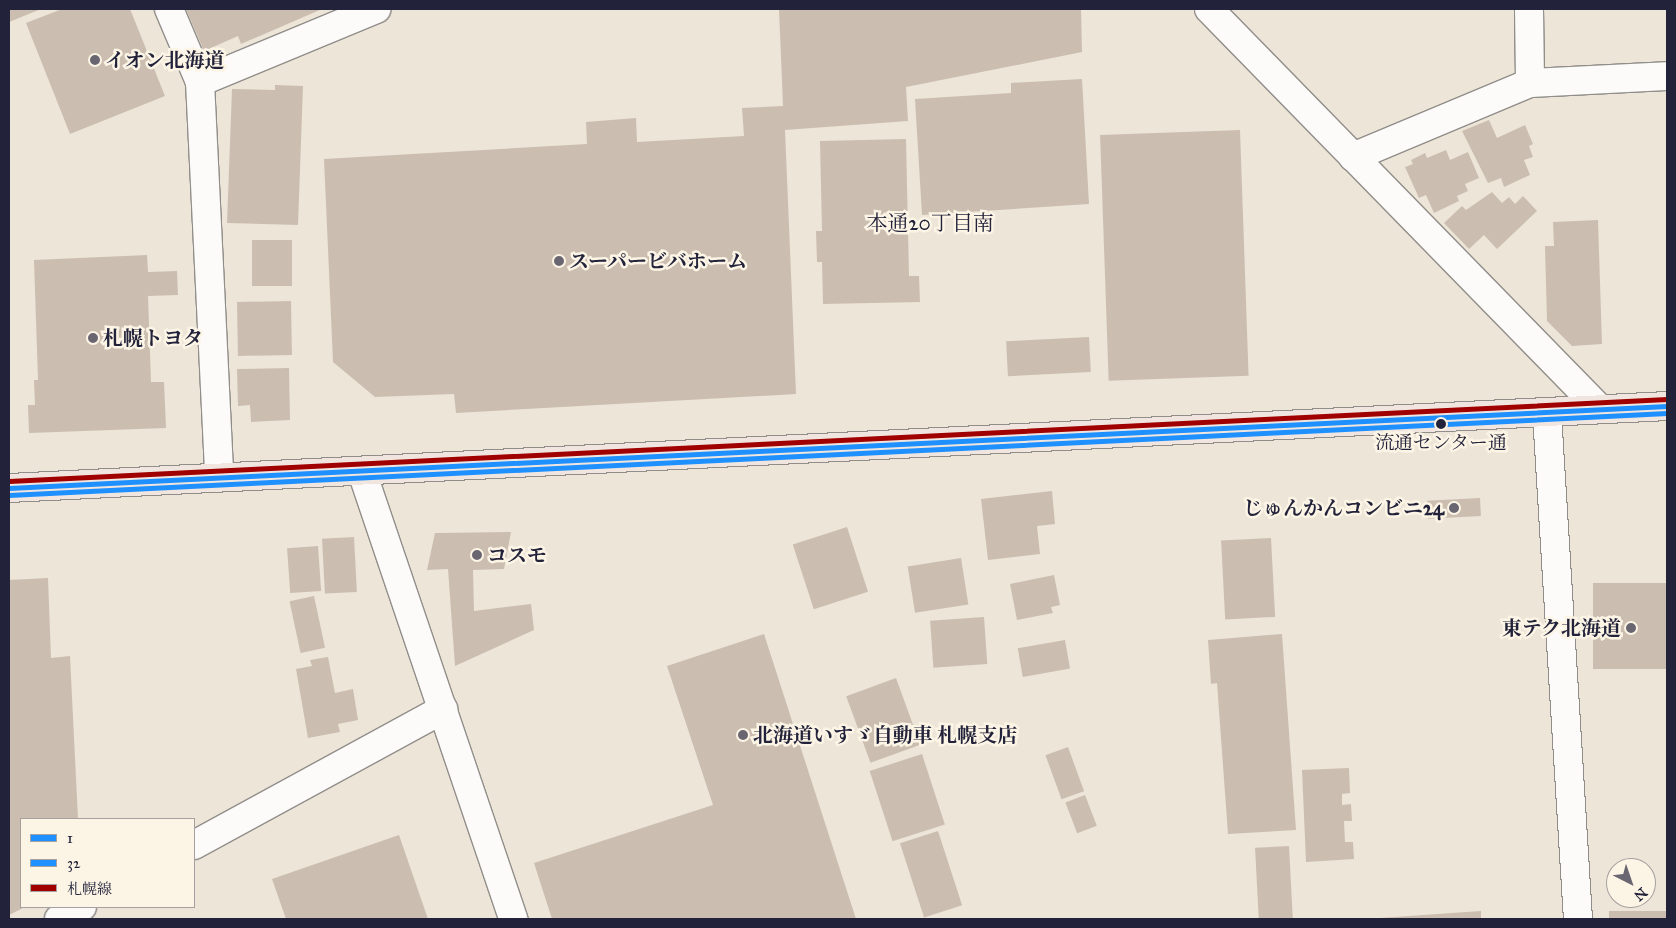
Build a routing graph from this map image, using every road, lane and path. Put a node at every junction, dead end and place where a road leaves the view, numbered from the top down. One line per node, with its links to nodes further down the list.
1 (169, 9): 6 (street)
2 (376, 9): 6 (street)
3 (1209, 9): 8 (street)
4 (1529, 9): 7 (street)
5 (1667, 76): 7 (street)
6 (200, 82): 13 (street)
7 (1530, 83): 8 (street)
8 (1353, 157): 10 (street)
9 (1667, 406): 10 (highway)
10 (1600, 410): 11 (highway)
11 (1547, 414): 12 (highway); 20 (street)
12 (362, 472): 13 (highway); 15 (street)
13 (219, 477): 14 (highway)
14 (9, 488)
15 (442, 709): 16 (street); 19 (street)
16 (195, 844)
17 (80, 908): 18 (street)
18 (59, 919)
19 (513, 919)
20 (1578, 919)

